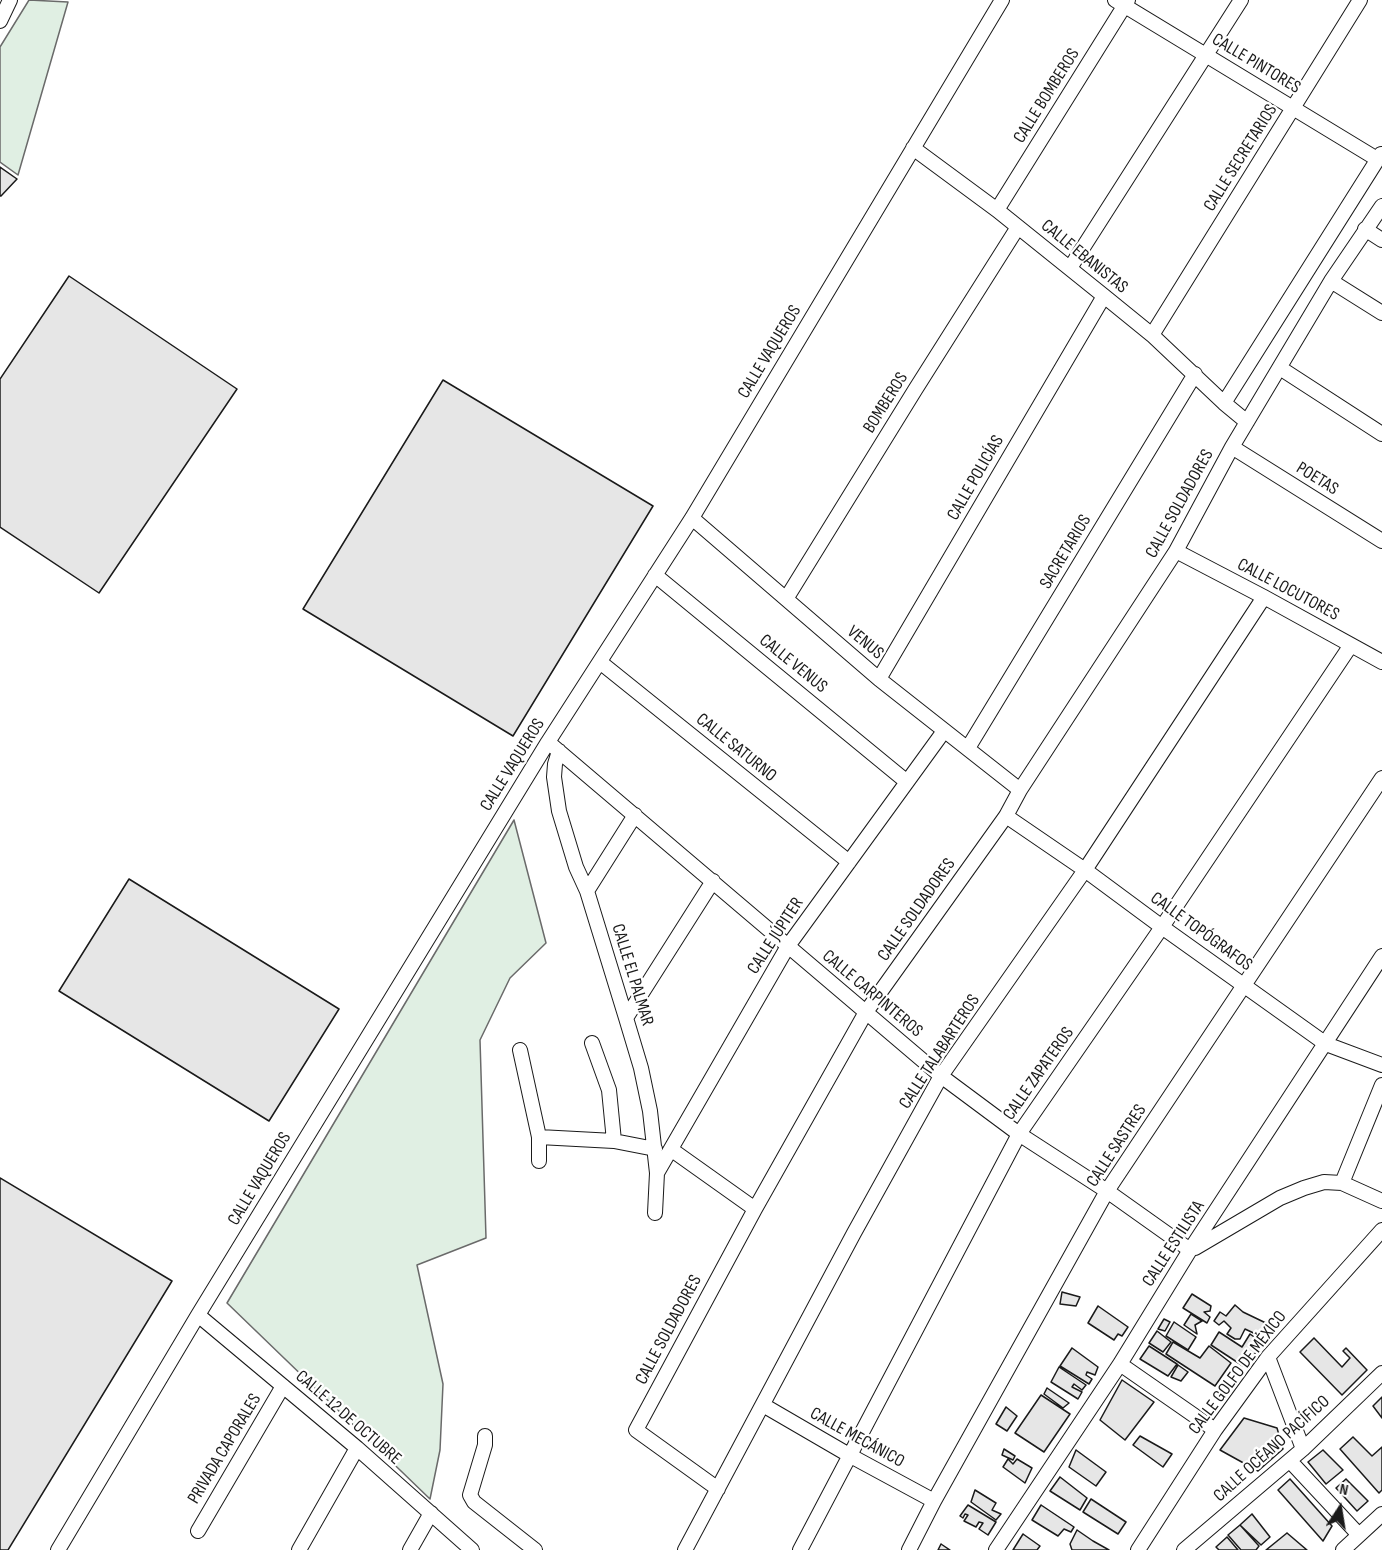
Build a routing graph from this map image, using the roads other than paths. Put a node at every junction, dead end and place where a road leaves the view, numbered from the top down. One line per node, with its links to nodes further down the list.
1 (10, 0): 6 (street)
2 (1002, 0): 9 (street, CALLE VAQUEROS)
3 (1241, 0): 7 (street)
4 (1360, 0): 8 (street, CALLE SECRETARIOS)
5 (1123, 2): 7 (street, CALLE PINTORES); 12 (street, CALLE BOMBEROS)
6 (0, 21)
7 (1207, 56): 8 (street, CALLE PINTORES); 16 (street)
8 (1293, 108): 10 (street, CALLE PINTORES); 20 (street, CALLE SECRETARIOS)
9 (913, 148): 12 (street, CALLE EBANISTAS); 27 (street, CALLE VAQUEROS)
10 (1379, 156): 23 (street)
11 (1382, 206): 14 (street, CALLE SOLDADORES)
12 (997, 210): 13 (street, CALLE EBANISTAS)
13 (1018, 227): 16 (street, CALLE EBANISTAS); 32 (street, BOMBEROS)
14 (1365, 229): 15 (street); 17 (street, CALLE SOLDADORES)
15 (1382, 240)
16 (1070, 268): 18 (street, CALLE EBANISTAS)
17 (1331, 281): 19 (street); 21 (street, CALLE SOLDADORES)
18 (1104, 296): 20 (street, CALLE EBANISTAS); 36 (street, CALLE POLICÍAS)
19 (1382, 314)
20 (1152, 335): 22 (street, CALLE EBANISTAS)
21 (1280, 368): 24 (street, CALLE SOLDADORES); 25 (street)
22 (1195, 374): 23 (street, CALLE EBANISTAS); 39 (street, SACRETARIOS)
23 (1224, 403): 24 (street)
24 (1247, 422): 26 (street, CALLE SOLDADORES)
25 (1382, 434)
26 (1232, 447): 28 (street, POETAS); 29 (street, CALLE SOLDADORES)
27 (692, 518): 30 (street, CALLE VAQUEROS); 32 (street, VENUS)
28 (1382, 542)
29 (1176, 551): 31 (street, CALLE LOCUTORES); 43 (street, CALLE SOLDADORES)
30 (655, 575): 34 (street, CALLE VAQUEROS); 42 (street, CALLE VENUS)
31 (1264, 597): 33 (street, CALLE LOCUTORES); 47 (street, CALLE TALABARTEROS)
32 (786, 599): 36 (street, VENUS)
33 (1351, 645): 35 (street, CALLE LOCUTORES); 50 (street, CALLE ZAPATEROS)
34 (600, 662): 38 (street, CALLE VAQUEROS); 46 (street, CALLE SATURNO)
35 (1382, 662)
36 (879, 679): 37 (street, VENUS)
37 (944, 731): 39 (street, VENUS); 42 (street, CALLE JÚPITER)
38 (548, 742): 40 (street, CALLE CARPINTEROS); 76 (street, CALLE VAQUEROS)
39 (968, 748): 43 (street, VENUS)
40 (560, 751): 44 (street, CALLE CARPINTEROS); 49 (street, CALLE EL PALMAR)
41 (1382, 778): 53 (street, CALLE SASTRES)
42 (908, 782): 46 (street, CALLE JÚPITER)
43 (1020, 790): 45 (street, CALLE SOLDADORES)
44 (635, 815): 48 (street, CALLE CARPINTEROS); 49 (street)
45 (1006, 816): 47 (street, CALLE TOPÓGRAFOS); 54 (street, CALLE SOLDADORES)
46 (849, 862): 51 (street, CALLE JÚPITER)
47 (1085, 870): 50 (street, CALLE TOPÓGRAFOS); 60 (street, CALLE TALABARTEROS)
48 (713, 881): 51 (street, CALLE CARPINTEROS); 55 (street)
49 (587, 891): 55 (street, CALLE EL PALMAR)
50 (1162, 927): 53 (street, CALLE TOPÓGRAFOS); 62 (street, CALLE ZAPATEROS)
51 (788, 946): 54 (street, CALLE CARPINTEROS); 66 (street, CALLE JÚPITER)
52 (1382, 956): 57 (street, CALLE ESTILISTA)
53 (1244, 986): 57 (street, CALLE TOPÓGRAFOS); 70 (street, CALLE SASTRES)
54 (866, 1012): 60 (street, CALLE CARPINTEROS); 72 (street, CALLE SOLDADORES)
55 (626, 1018): 65 (street, CALLE EL PALMAR)
56 (592, 1043): 64 (street)
57 (1326, 1044): 59 (street, CALLE TOPÓGRAFOS); 75 (street, CALLE ESTILISTA)
58 (520, 1050): 63 (street)
59 (1382, 1065)
60 (941, 1076): 62 (street, CALLE CARPINTEROS); 81 (street, CALLE TALABARTEROS)
61 (1382, 1085): 69 (street)
62 (1019, 1134): 70 (street, CALLE CARPINTEROS); 86 (street, CALLE ZAPATEROS)
63 (539, 1137): 64 (street); 67 (street)
64 (614, 1141): 65 (street)
65 (655, 1149): 68 (street, CALLE EL PALMAR)
66 (672, 1150): 68 (street, CALLE JÚPITER); 72 (street)
67 (539, 1161)
68 (657, 1173): 73 (street, CALLE EL PALMAR)
69 (1342, 1183): 71 (street); 75 (street)
70 (1107, 1191): 75 (street, CALLE CARPINTEROS); 89 (street, CALLE SASTRES)
71 (1382, 1201)
72 (755, 1209): 88 (street, CALLE SOLDADORES)
73 (654, 1213)
74 (1382, 1230): 77 (street, CALLE GOLFO DE MÉXICO)
75 (1190, 1250): 78 (street, CALLE ESTILISTA)
76 (198, 1315): 80 (street, CALLE 12 DE OCTUBRE); 94 (street, CALLE VAQUEROS)
77 (1268, 1357): 82 (street, CALLE GOLFO DE MÉXICO); 85 (street)
78 (1120, 1364): 82 (street); 102 (street, CALLE ESTILISTA)
79 (1382, 1373): 85 (street, CALLE OCÉANO PACÍFICO)
80 (283, 1386): 84 (street, CALLE 12 DE OCTUBRE); 92 (street, PRIVADA CAPORALES)
81 (763, 1405): 86 (street, CALLE MECÁNICO); 88 (street, CALLE TALABARTEROS)
82 (1215, 1430): 103 (street, CALLE GOLFO DE MÉXICO)
83 (485, 1436): 98 (street)
84 (357, 1448): 90 (street, CALLE 12 DE OCTUBRE); 95 (street)
85 (1303, 1449): 87 (street, CALLE OCÉANO PACÍFICO)
86 (849, 1455): 89 (street, CALLE MECÁNICO); 100 (street, CALLE ZAPATEROS)
87 (1290, 1461): 93 (street); 104 (street, CALLE OCÉANO PACÍFICO)
88 (718, 1490): 99 (street, CALLE TALABARTEROS)
89 (934, 1501): 101 (street, CALLE SASTRES)
90 (431, 1513): 96 (street); 97 (street, CALLE 12 DE OCTUBRE)
91 (1381, 1515): 93 (street)
92 (198, 1531)
93 (1359, 1535): 105 (street)
94 (58, 1550)
95 (299, 1550)
96 (410, 1550)
97 (472, 1550)
98 (535, 1550)
99 (685, 1550)
100 (800, 1550)
101 (909, 1550)
102 (996, 1550)
103 (1138, 1550)
104 (1184, 1550)
105 (1342, 1550)

